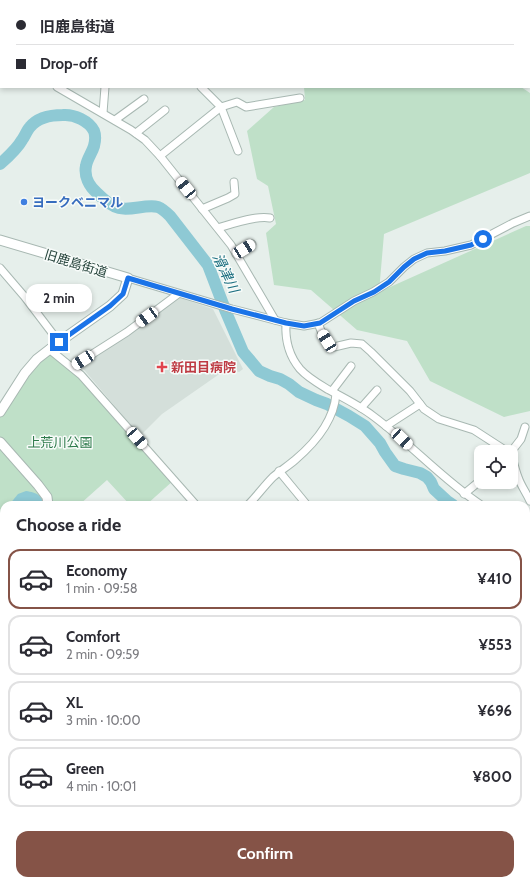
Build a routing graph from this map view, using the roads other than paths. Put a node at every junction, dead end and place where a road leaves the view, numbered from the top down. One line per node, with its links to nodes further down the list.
1 (59, 88): 8 (street)
2 (106, 88): 8 (street)
3 (202, 88): 6 (street)
4 (300, 98): 6 (street)
5 (144, 99): 9 (street)
6 (221, 107): 11 (street); 12 (street)
7 (165, 110): 10 (street)
8 (103, 113): 9 (street)
9 (115, 120): 10 (street)
10 (136, 133): 12 (street)
11 (238, 151)
12 (160, 156): 14 (street)
13 (234, 182): 14 (street)
14 (202, 209): 17 (street)
15 (530, 216): 26 (street)
16 (270, 218): 17 (street)
17 (218, 228): 20 (street)
18 (0, 240): 22 (street, 旧鹿島街道)
19 (252, 244): 20 (street)
20 (236, 254): 24 (street)
21 (0, 268): 27 (street)
22 (128, 278): 23 (street, 旧鹿島街道); 27 (street)
23 (178, 294): 24 (street, 旧鹿島街道); 30 (street)
24 (275, 320): 25 (street)
25 (286, 323): 26 (street); 32 (street)
26 (318, 323): 33 (street)
27 (59, 342): 28 (street)
28 (49, 349): 30 (street); 35 (street)
29 (351, 366): 32 (street)
30 (72, 367): 46 (street)
31 (377, 390): 34 (street)
32 (334, 392): 34 (street); 41 (street)
33 (420, 404): 36 (street); 39 (street)
34 (361, 408): 36 (street)
35 (0, 412)
36 (386, 426): 44 (street)
37 (526, 427): 40 (street)
38 (0, 442): 45 (street)
39 (497, 445)
40 (517, 445)
41 (279, 471): 47 (street); 48 (street)
42 (518, 478): 50 (street)
43 (474, 486): 44 (street)
44 (464, 494): 49 (street)
45 (48, 501)
46 (192, 501)
47 (253, 501)
48 (304, 501)
49 (475, 501)
50 (530, 501)

